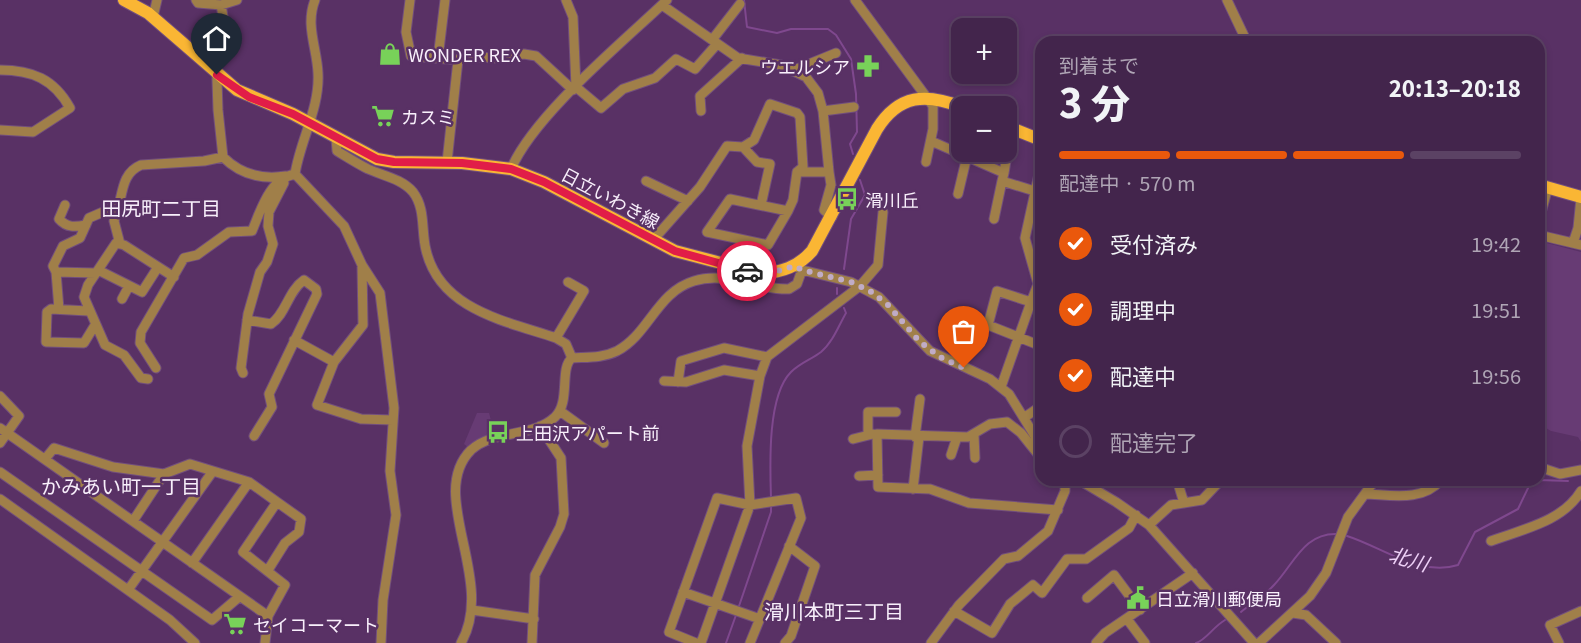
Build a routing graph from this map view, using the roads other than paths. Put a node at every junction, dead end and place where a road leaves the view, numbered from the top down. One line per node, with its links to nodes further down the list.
1 (124, 0): 14 (main road, 日立いわき線)
2 (158, 0): 14 (street)
3 (196, 0): 13 (street)
4 (237, 0): 13 (street)
5 (315, 0): 30 (street)
6 (410, 0): 18 (street)
7 (445, 0): 18 (street)
8 (566, 0): 24 (street)
9 (855, 0): 25 (street)
10 (1227, 0): 15 (street)
11 (665, 2): 16 (street); 24 (street)
12 (740, 4): 16 (street)
13 (221, 5): 23 (street)
14 (153, 17): 23 (main road, 日立いわき線)
15 (1244, 36)
16 (715, 42): 19 (street); 24 (street)
17 (836, 53): 22 (street)
18 (438, 58): 20 (street)
19 (742, 58): 22 (street); 28 (street)
20 (458, 60): 24 (street); 39 (street)
21 (0, 70): 31 (street)
22 (792, 71): 29 (street)
23 (217, 75): 30 (main road, 日立いわき線); 38 (street)
24 (574, 89): 44 (street)
25 (926, 97): 26 (main road); 35 (street); 61 (main road)
26 (951, 104)
27 (854, 107): 29 (street)
28 (700, 111)
29 (823, 111): 46 (street)
30 (309, 123): 33 (main road, 日立いわき線); 47 (street)
31 (0, 130)
32 (1017, 130): 34 (main road)
33 (336, 138): 39 (main road, 日立いわき線); 85 (street)
34 (1035, 138)
35 (931, 141): 37 (street); 40 (street)
36 (743, 147): 45 (street); 54 (street); 57 (street)
37 (951, 148)
38 (223, 157): 47 (street); 56 (street)
39 (447, 162): 44 (main road, 日立いわき線)
40 (926, 162)
41 (965, 162): 52 (street)
42 (980, 162): 48 (street)
43 (1006, 162): 48 (street)
44 (511, 169): 65 (main road, 日立いわき線)
45 (797, 172): 46 (street); 59 (street)
46 (829, 172): 61 (street)
47 (292, 175): 69 (street); 74 (street); 83 (street)
48 (1003, 177): 51 (street); 62 (street)
49 (646, 181): 54 (street)
50 (1545, 186): 53 (main road)
51 (1035, 191)
52 (958, 194)
53 (1581, 197): 67 (street)
54 (688, 201): 65 (street)
55 (65, 205): 63 (street)
56 (119, 205): 63 (street); 66 (street)
57 (761, 206): 59 (street); 59 (street)
58 (1035, 206): 68 (street)
59 (788, 211)
60 (883, 212): 77 (street)
61 (832, 217): 71 (main road)
62 (994, 219)
63 (86, 225): 72 (street)
64 (1545, 236): 67 (street)
65 (653, 240): 71 (main road, 日立いわき線)
66 (120, 244): 70 (street); 73 (street)
67 (1577, 244)
68 (1035, 260)
69 (362, 265): 91 (street); 105 (street)
70 (158, 267): 74 (street); 76 (street)
71 (799, 268): 77 (street); 90 (street)
72 (56, 272): 73 (street); 81 (street)
73 (97, 272): 76 (street); 82 (street)
74 (174, 277): 92 (street)
75 (568, 282): 85 (street)
76 (129, 286): 79 (street)
77 (860, 286): 89 (street); 98 (street)
78 (1035, 292): 80 (street)
79 (122, 299)
80 (1031, 302): 86 (street); 86 (street)
81 (59, 309): 82 (street); 84 (street)
82 (88, 310): 84 (street)
83 (247, 320): 87 (street); 93 (street)
84 (95, 325): 95 (street)
85 (556, 338): 90 (street)
86 (1017, 338): 88 (street); 98 (street)
87 (294, 340): 91 (street); 111 (street)
88 (1035, 344)
89 (767, 357): 94 (street); 97 (street)
90 (572, 358): 102 (street)
91 (334, 362): 105 (street)
92 (156, 368)
93 (243, 373)
94 (760, 376): 97 (street); 141 (street)
95 (148, 379)
96 (664, 381): 97 (street)
97 (678, 382)
98 (1001, 387): 104 (street)
99 (0, 396): 107 (street)
100 (920, 399): 112 (street)
101 (1035, 410): 104 (street)
102 (560, 411): 106 (street); 116 (street)
103 (896, 412): 108 (street)
104 (1025, 417): 110 (street)
105 (393, 420): 169 (street)
106 (540, 426): 158 (street); 164 (street)
107 (4, 430): 115 (street); 120 (street)
108 (872, 434): 112 (street); 114 (street); 126 (street)
109 (974, 435): 113 (street); 117 (street); 119 (street)
110 (1035, 435)
111 (255, 436)
112 (917, 437): 113 (street); 135 (street)
113 (957, 437): 118 (street)
114 (853, 439)
115 (0, 443)
116 (604, 443)
117 (1035, 450)
118 (951, 455)
119 (975, 458)
120 (45, 459): 125 (street); 144 (street)
121 (1545, 469): 122 (street)
122 (1581, 470)
123 (213, 471): 125 (street); 128 (street); 147 (street)
124 (0, 472): 150 (street)
125 (164, 474): 144 (street)
126 (878, 475): 127 (street); 135 (street)
127 (859, 476)
128 (249, 482): 139 (street); 149 (street)
129 (1065, 486): 142 (street)
130 (1088, 486): 143 (street)
131 (1179, 486): 140 (street)
132 (1215, 486): 140 (street)
133 (1371, 486): 137 (street)
134 (1434, 486): 137 (street)
135 (913, 489): 142 (street)
136 (1581, 491): 146 (street)
137 (1365, 494): 162 (street)
138 (0, 500): 153 (street)
139 (277, 502): 151 (street); 151 (street)
140 (1184, 503): 145 (street)
141 (750, 505): 148 (street); 154 (street); 157 (street)
142 (1058, 510): 160 (street)
143 (1136, 515): 145 (street); 160 (street)
144 (133, 521): 147 (street)
145 (1149, 525): 152 (street)
146 (1491, 541)
147 (162, 542): 149 (street); 150 (street)
148 (789, 546): 165 (street); 174 (street)
149 (192, 563): 155 (street)
150 (141, 570): 153 (street); 155 (street)
151 (268, 570): 163 (street)
152 (1193, 573): 159 (street); 178 (street)
153 (128, 590): 167 (street)
154 (683, 592): 157 (street); 172 (street)
155 (239, 597): 163 (street)
156 (1087, 598): 159 (street)
157 (715, 604): 165 (street); 172 (street)
158 (472, 610): 164 (street); 170 (street)
159 (1140, 610): 166 (street)
160 (954, 611): 175 (street)
161 (1581, 611): 181 (street)
162 (1293, 613): 179 (street); 180 (street)
163 (268, 615): 168 (street)
164 (534, 619): 171 (street)
165 (760, 619): 173 (street)
166 (1127, 619): 176 (street); 177 (street)
167 (195, 643)
168 (265, 643)
169 (381, 643)
170 (461, 643)
171 (532, 643)
172 (698, 643)
173 (750, 643)
174 (785, 643)
175 (931, 643)
176 (1096, 643)
177 (1144, 643)
178 (1254, 643)
179 (1259, 643)
180 (1336, 643)
181 (1559, 643)

